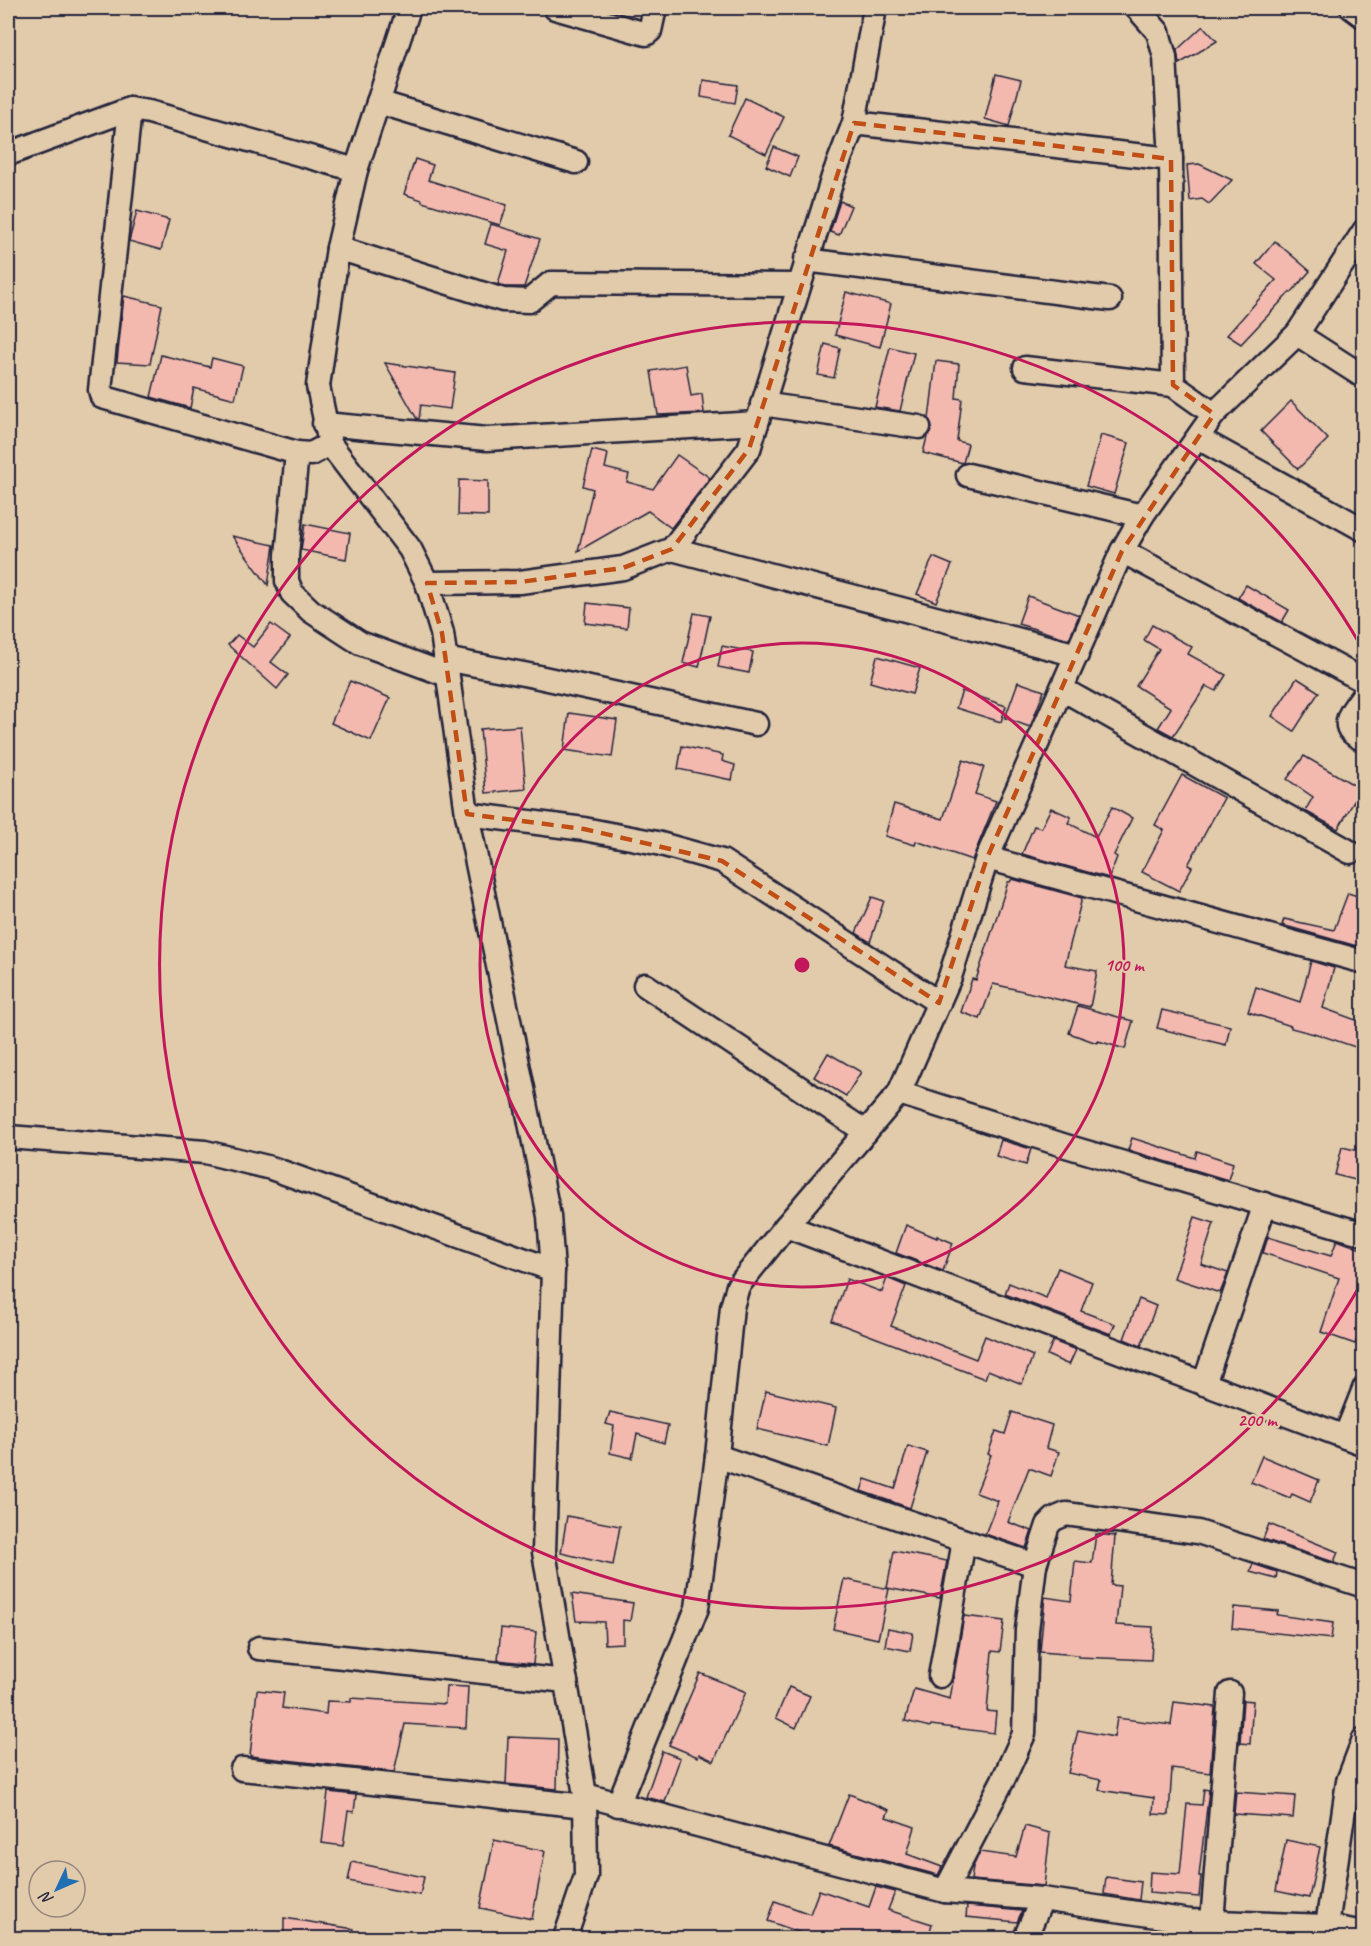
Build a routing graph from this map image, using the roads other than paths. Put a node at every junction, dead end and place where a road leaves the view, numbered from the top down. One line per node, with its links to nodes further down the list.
1 (409, 8): 8 (street)
2 (555, 8): 3 (street)
3 (655, 8)
4 (875, 8): 10 (street)
5 (1137, 8): 12 (street)
6 (1352, 8): 7 (street)
7 (1364, 17)
8 (378, 102): 13 (street); 14 (street)
9 (130, 109): 11 (street); 14 (street); 29 (street)
10 (854, 123): 12 (street); 17 (street)
11 (8, 154)
12 (1171, 159): 23 (street)
13 (576, 162)
14 (356, 170): 16 (street)
15 (1364, 231): 20 (street)
16 (338, 248): 18 (street); 27 (street)
17 (806, 260): 18 (street); 19 (street)
18 (799, 285): 24 (street)
19 (1110, 299)
20 (1297, 334): 22 (street); 25 (street)
21 (1025, 368): 23 (street)
22 (1364, 377)
23 (1173, 385): 25 (street)
24 (760, 414): 26 (street); 27 (street); 33 (street)
25 (1214, 414): 28 (street)
26 (919, 427)
27 (327, 434): 29 (street); 35 (street)
28 (1198, 438): 31 (street); 32 (street)
29 (297, 453): 37 (street)
30 (968, 475): 31 (street)
31 (1142, 516): 34 (street)
32 (1364, 530)
33 (672, 549): 35 (street); 36 (street)
34 (1122, 551): 36 (street); 38 (street)
35 (427, 583): 37 (street)
36 (1077, 655): 39 (street)
37 (446, 667): 41 (street); 43 (street)
38 (1364, 681)
39 (1062, 689): 44 (street); 45 (street)
40 (1364, 694): 42 (street)
41 (756, 724)
42 (1364, 740)
43 (467, 814): 48 (street); 55 (street)
44 (1350, 852)
45 (987, 858): 46 (street); 48 (street)
46 (1364, 962)
47 (645, 985): 50 (street)
48 (939, 1003): 49 (street)
49 (900, 1093): 50 (street); 52 (street)
50 (866, 1132): 53 (street)
51 (8, 1137): 55 (street)
52 (1265, 1204): 54 (street); 56 (street)
53 (786, 1226): 56 (street); 59 (street)
54 (1364, 1234)
55 (553, 1270): 65 (street)
56 (1204, 1384): 58 (street)
57 (1364, 1389): 58 (street)
58 (1354, 1440)
59 (717, 1456): 60 (street); 70 (street)
60 (964, 1541): 61 (street); 64 (street)
61 (1035, 1565): 62 (street); 71 (street)
62 (1364, 1586)
63 (260, 1648): 65 (street)
64 (940, 1676)
65 (566, 1681): 69 (street)
66 (1230, 1693): 74 (street)
67 (1364, 1739): 73 (street)
68 (242, 1769): 69 (street)
69 (585, 1801): 70 (street); 76 (street)
70 (618, 1805): 71 (street)
71 (945, 1891): 72 (street)
72 (1042, 1899): 74 (street); 77 (street)
73 (1327, 1926): 74 (street); 75 (street)
74 (1194, 1927)
75 (1364, 1934)
76 (565, 1938)
77 (1025, 1938)

